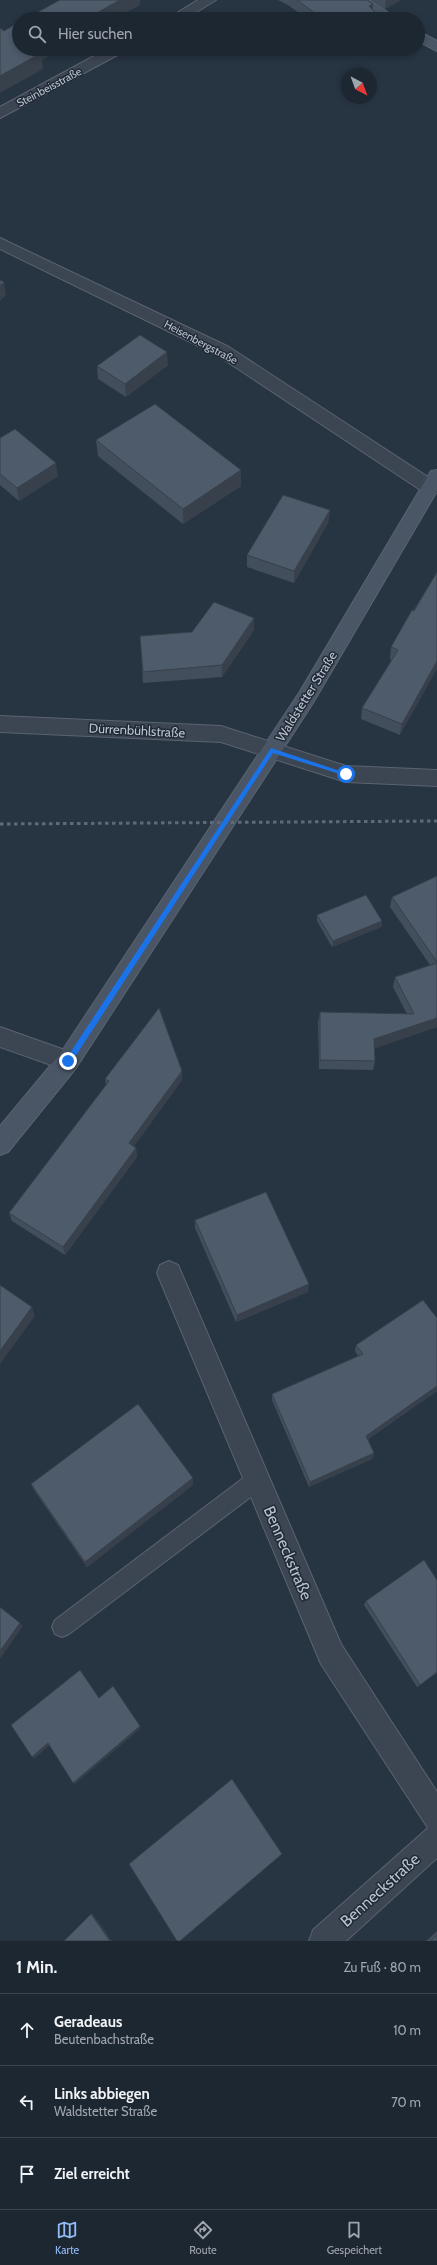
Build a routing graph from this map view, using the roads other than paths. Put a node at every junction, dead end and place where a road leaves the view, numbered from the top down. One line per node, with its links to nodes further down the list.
1 (209, 0): 3 (street)
2 (359, 0): 4 (street)
3 (187, 12)
4 (379, 12)
5 (425, 39): 6 (street)
6 (437, 47)
7 (105, 56): 8 (street, Steinbeisstraße)
8 (0, 113)
9 (0, 243): 10 (street, Heisenbergstraße)
10 (434, 482): 12 (street, Waldstetter Straße)
11 (0, 724): 12 (street, Dürrenbühlstraße)
12 (271, 751): 13 (street, Dürrenbühlstraße); 15 (street, Waldstetter Straße)
13 (437, 778)
14 (0, 1037): 15 (street)
15 (68, 1061): 16 (street, Waldstetter Straße)
16 (0, 1144)
17 (169, 1273): 18 (street, Benneckstraße)
18 (257, 1480): 19 (lane); 20 (street, Benneckstraße)
19 (62, 1627)
20 (437, 1818)
21 (437, 1839): 22 (street, Benneckstraße)
22 (324, 1941)

